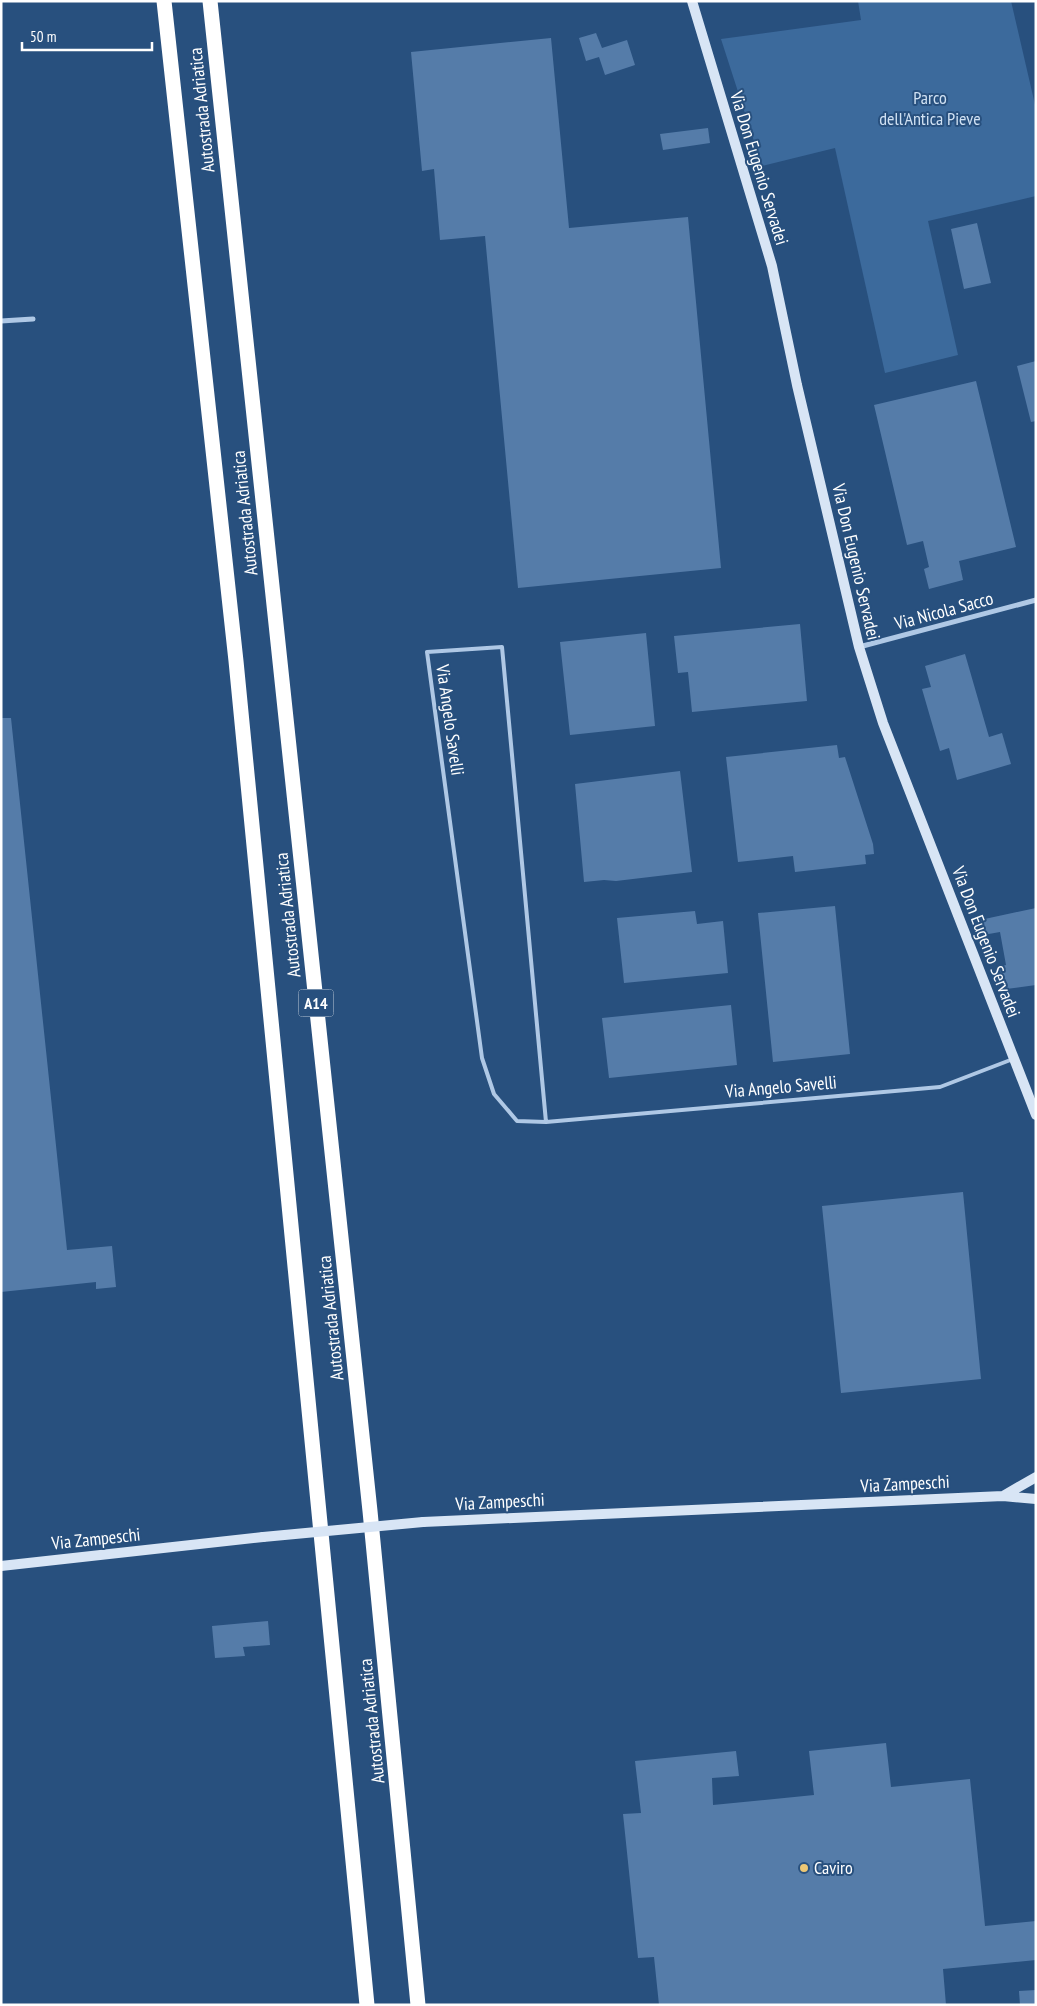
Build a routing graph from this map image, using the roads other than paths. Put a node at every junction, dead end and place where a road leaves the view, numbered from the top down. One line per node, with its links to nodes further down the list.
1 (164, 1): 15 (highway, Autostrada Adriatica)
2 (210, 1): 16 (highway, Autostrada Adriatica / A14)
3 (692, 1): 7 (street, Via Don Eugenio Servadei)
4 (33, 319): 5 (street)
5 (1, 321)
6 (1036, 600): 7 (street, Via Nicola Sacco)
7 (859, 647): 8 (street, Via Don Eugenio Servadei)
8 (1013, 1059): 9 (street, Via Don Eugenio Servadei); 10 (lane, Via Angelo Savelli)
9 (1036, 1115)
10 (546, 1122): 10 (lane, Via Angelo Savelli)
11 (1036, 1477): 12 (street, Via Zampeschi)
12 (1003, 1496): 13 (street, Via Zampeschi); 14 (street, Via Zampeschi, bridge)
13 (1036, 1499)
14 (1, 1566)
15 (367, 2005)
16 (418, 2005)

